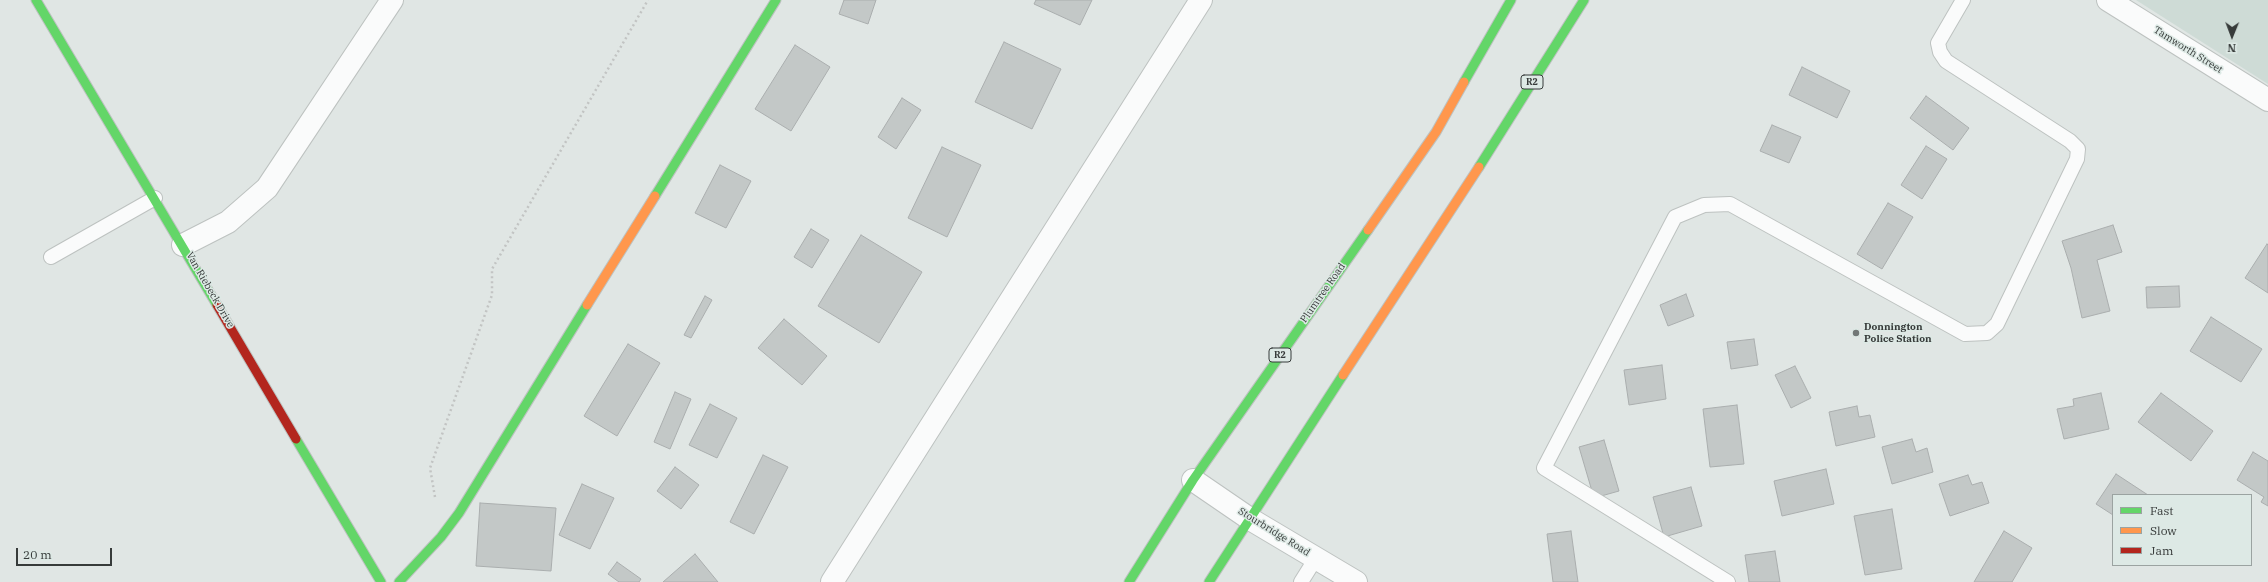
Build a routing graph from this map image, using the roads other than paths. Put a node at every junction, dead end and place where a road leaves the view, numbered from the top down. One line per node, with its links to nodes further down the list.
1 (36, 0): 10 (main road, Van Riebeck Drive)
2 (392, 0): 11 (street)
3 (776, 0): 17 (main road)
4 (1201, 0): 18 (street)
5 (1511, 0): 13 (main road, Plumtree Road / R2)
6 (1584, 0): 14 (main road, R2)
7 (1963, 0): 23 (lane)
8 (2108, 0): 9 (street, Tamworth Street)
9 (2268, 100)
10 (155, 198): 11 (main road, Van Riebeck Drive); 12 (lane)
11 (183, 246): 16 (main road, Van Riebeck Drive)
12 (51, 258)
13 (1193, 480): 14 (street, Stourbridge Road); 19 (main road, Plumtree Road / R2)
14 (1250, 519): 15 (street, Stourbridge Road); 20 (main road, R2)
15 (1316, 558): 21 (lane); 22 (street, Stourbridge Road)
16 (381, 582)
17 (399, 582)
18 (832, 582)
19 (1128, 582)
20 (1210, 582)
21 (1301, 582)
22 (1356, 582)
23 (1728, 582)

